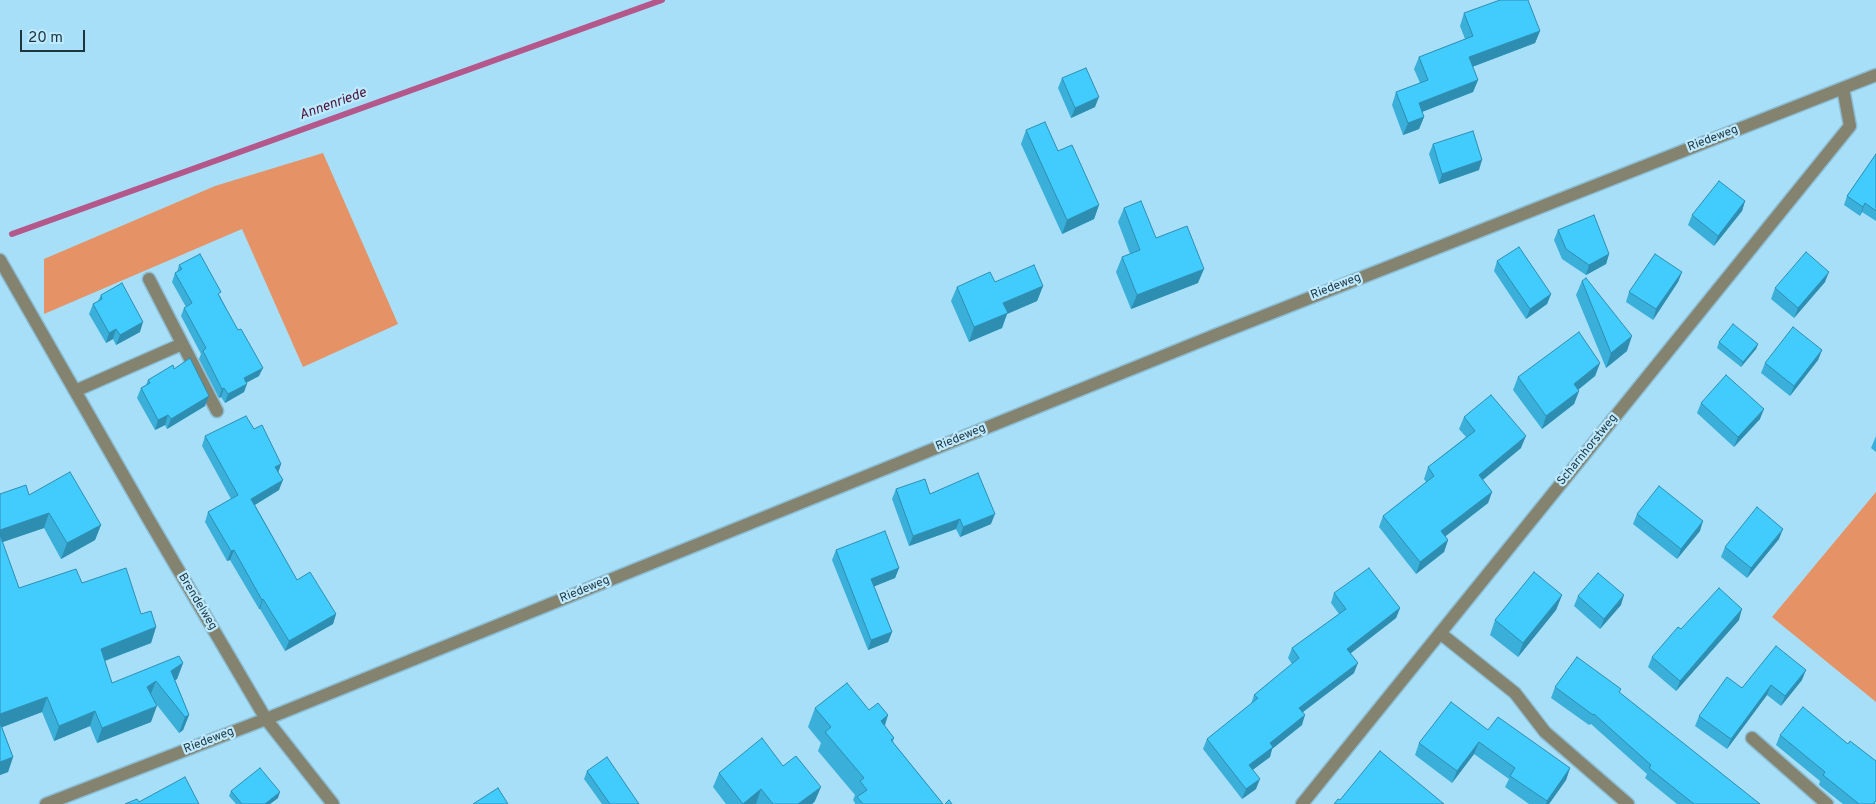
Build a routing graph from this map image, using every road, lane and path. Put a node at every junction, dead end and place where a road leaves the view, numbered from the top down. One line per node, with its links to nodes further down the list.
1 (1876, 75): 2 (street, Riedeweg)
2 (1843, 88): 8 (street, Scharnhorstweg); 9 (street, Riedeweg)
3 (0, 260): 6 (street, Brendelweg)
4 (149, 279): 5 (street)
5 (182, 344): 6 (street); 7 (street)
6 (76, 391): 9 (street, Brendelweg)
7 (218, 411)
8 (1440, 633): 13 (street, Scharnhorstweg); 14 (street)
9 (266, 719): 11 (street, Riedeweg); 12 (street, Brendelweg)
10 (1752, 738): 15 (street)
11 (46, 804)
12 (333, 804)
13 (1302, 804)
14 (1628, 804)
15 (1828, 804)

